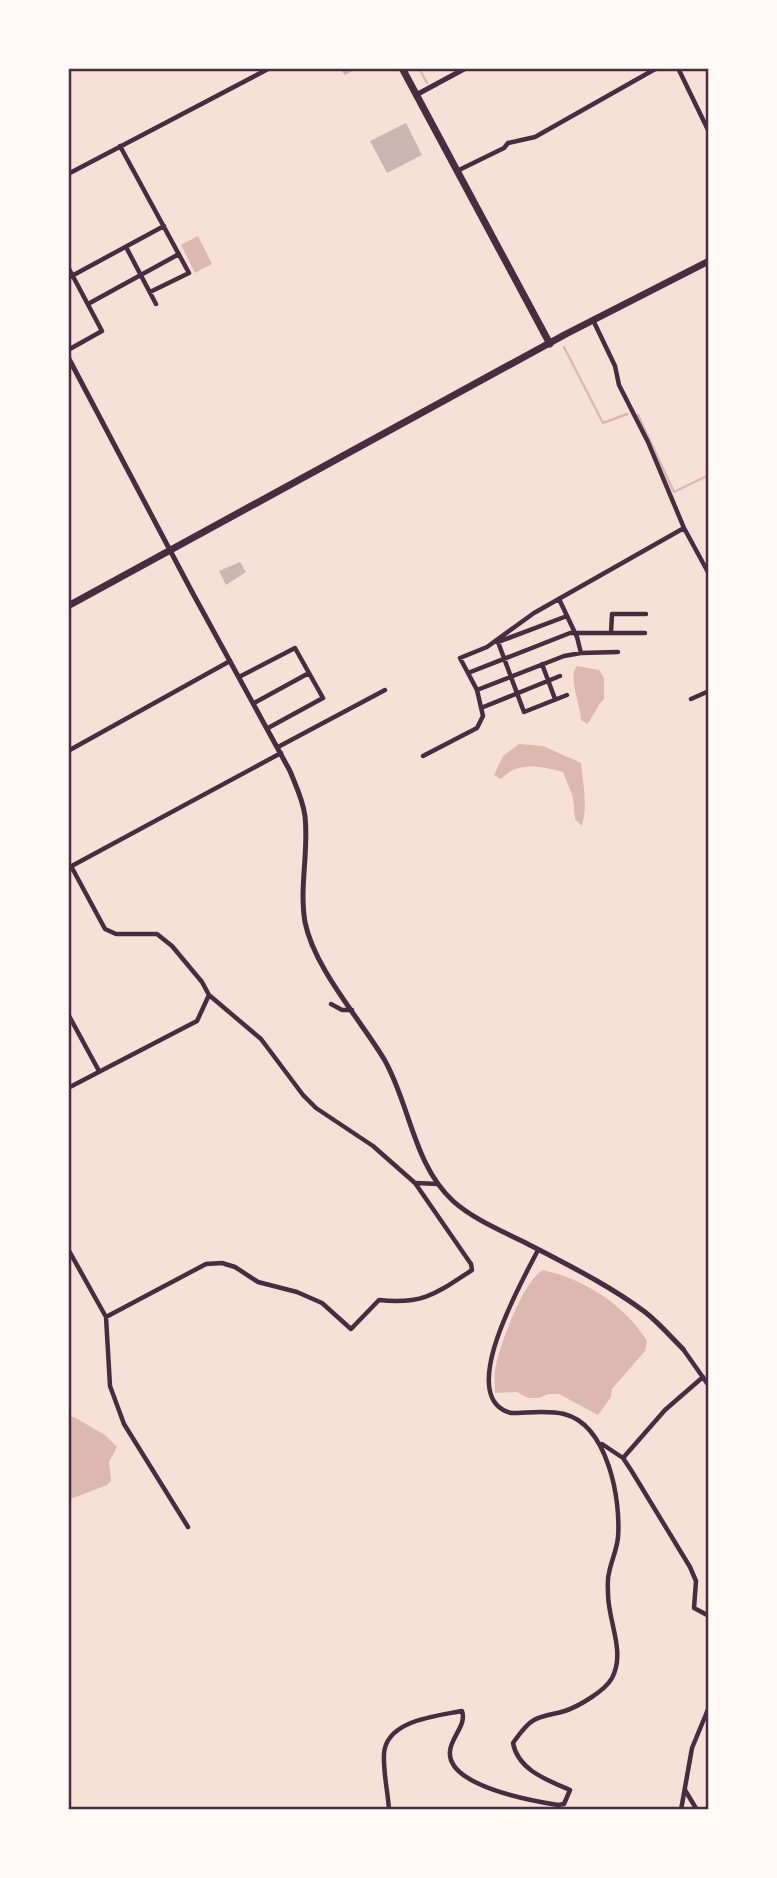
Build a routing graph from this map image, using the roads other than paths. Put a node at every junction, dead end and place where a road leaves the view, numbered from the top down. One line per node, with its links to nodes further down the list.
1 (270, 68): 8 (street)
2 (402, 68): 6 (main road)
3 (466, 68): 6 (street)
4 (657, 68): 9 (street)
5 (678, 68): 7 (street)
6 (415, 95): 9 (main road)
7 (709, 132)
8 (120, 146): 10 (street); 11 (street)
9 (457, 172): 22 (main road)
10 (68, 174)
11 (164, 226): 12 (street); 13 (street)
12 (125, 247): 16 (street); 17 (street)
13 (179, 254): 17 (street); 18 (street)
14 (708, 260): 21 (main road)
15 (68, 267): 16 (street)
16 (70, 276): 19 (street)
17 (142, 276): 18 (street); 19 (street)
18 (150, 292): 20 (street)
19 (88, 303): 23 (street)
20 (156, 304)
21 (593, 320): 22 (main road); 25 (street)
22 (550, 344): 26 (main road)
23 (68, 350)
24 (68, 357): 26 (street)
25 (684, 528): 27 (street); 28 (street)
26 (171, 550): 29 (main road); 40 (street)
27 (709, 575)
28 (559, 599): 31 (street); 36 (street)
29 (68, 606)
30 (646, 614): 33 (street)
31 (567, 616): 32 (street); 35 (street)
32 (575, 633): 33 (street); 38 (street); 39 (street)
33 (611, 633): 34 (street)
34 (645, 633)
35 (498, 642): 36 (street); 39 (street)
36 (490, 645): 43 (street)
37 (618, 652): 38 (street)
38 (581, 653): 41 (street)
39 (505, 659): 43 (street); 44 (street)
40 (230, 661): 46 (street); 59 (street)
41 (541, 664): 44 (street); 47 (street)
42 (309, 673): 46 (street); 55 (street); 57 (street)
43 (468, 673): 49 (street)
44 (512, 676): 49 (street); 51 (street)
45 (560, 676): 47 (street)
46 (239, 677): 55 (street)
47 (548, 681): 51 (street); 53 (street)
48 (385, 690): 58 (street)
49 (477, 690): 56 (street)
50 (709, 691): 54 (street)
51 (517, 693): 53 (street); 56 (street)
52 (566, 695): 53 (street)
53 (555, 699)
54 (691, 699)
55 (254, 703): 57 (street)
56 (481, 708): 60 (street)
57 (268, 728): 58 (street)
58 (280, 750): 61 (street); 64 (street)
59 (68, 751)
60 (423, 756)
61 (70, 867): 62 (street)
62 (209, 995): 66 (street); 68 (street)
63 (331, 1004): 64 (street)
64 (352, 1010): 69 (street)
65 (68, 1014): 66 (street)
66 (99, 1071): 67 (street)
67 (68, 1088)
68 (415, 1182): 69 (street); 72 (street)
69 (439, 1185): 71 (street)
70 (68, 1249): 72 (street)
71 (538, 1250): 73 (street); 76 (street)
72 (106, 1317): 78 (street)
73 (683, 1349): 74 (street)
74 (703, 1377): 75 (street); 77 (street)
75 (709, 1386)
76 (598, 1442): 77 (street); 82 (street)
77 (623, 1458): 79 (street)
78 (188, 1527)
79 (709, 1616)
80 (709, 1707): 81 (street)
81 (684, 1790): 83 (street); 84 (street)
82 (389, 1810)
83 (681, 1810)
84 (697, 1810)

